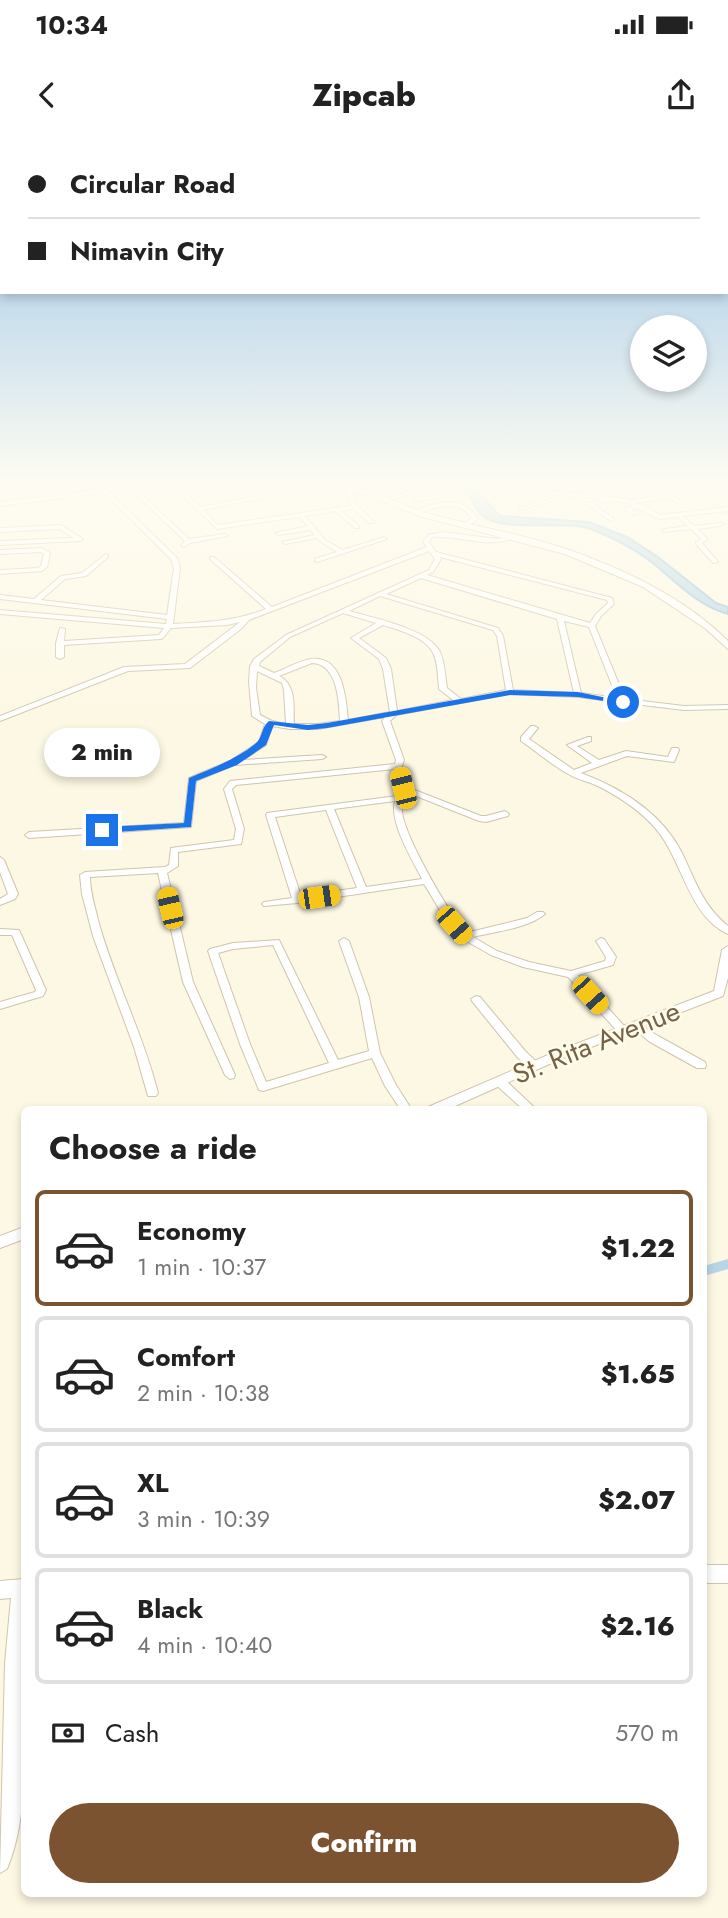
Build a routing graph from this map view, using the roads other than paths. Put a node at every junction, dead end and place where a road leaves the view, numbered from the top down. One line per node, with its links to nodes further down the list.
1 (43, 566): 9 (street)
2 (94, 566): 13 (street)
3 (176, 566): 17 (street)
4 (221, 566): 14 (street)
5 (392, 566): 14 (street)
6 (436, 566): 10 (street)
7 (488, 566): 21 (street)
8 (603, 566): 25 (main road)
9 (0, 572)
10 (422, 576): 11 (street); 18 (street)
11 (379, 594): 15 (street); 29 (street)
12 (0, 597): 13 (street)
13 (37, 600): 17 (street)
14 (271, 610): 19 (street)
15 (343, 611): 20 (street); 27 (street)
16 (0, 612): 23 (street)
17 (171, 617): 23 (street)
18 (560, 618): 21 (street); 30 (street)
19 (247, 619): 23 (street); 35 (street)
20 (380, 624): 31 (street); 34 (street)
21 (592, 625): 32 (street)
22 (62, 629): 24 (street)
23 (166, 629): 24 (street)
24 (60, 643): 26 (street)
25 (728, 646)
26 (60, 657)
27 (254, 666): 28 (street); 36 (street)
28 (276, 676): 37 (street); 38 (street)
29 (510, 692): 30 (street); 31 (street)
30 (578, 695): 32 (street)
31 (458, 701): 34 (street)
32 (623, 702): 33 (street)
33 (728, 707)
34 (394, 713): 37 (street); 45 (street)
35 (0, 719)
36 (272, 723): 38 (street); 43 (street)
37 (344, 723): 38 (street)
38 (290, 725)
39 (534, 728): 46 (street)
40 (588, 739): 44 (street)
41 (676, 750): 44 (street)
42 (322, 757): 43 (street)
43 (233, 763): 51 (street)
44 (598, 763): 46 (street)
45 (398, 766): 47 (street); 53 (street)
46 (573, 773): 60 (street)
47 (403, 788): 48 (street); 50 (street)
48 (400, 798): 49 (street); 54 (street)
49 (329, 807): 55 (street); 56 (street)
50 (505, 814)
51 (29, 835)
52 (0, 860): 57 (street)
53 (162, 870): 76 (street); 78 (street)
54 (427, 881): 55 (street); 62 (street)
55 (363, 891): 56 (street)
56 (297, 900): 58 (street)
57 (0, 902)
58 (267, 904)
59 (540, 914): 62 (street)
60 (728, 931)
61 (0, 932): 69 (street)
62 (464, 936): 66 (street)
63 (601, 941): 66 (street)
64 (344, 942): 72 (street)
65 (728, 950): 67 (street, St. Rita Avenue)
66 (570, 974): 71 (street)
67 (724, 991): 70 (street, St. Rita Avenue)
68 (476, 999): 74 (street)
69 (0, 1006)
70 (636, 1025): 71 (street, St. Rita Avenue); 75 (street)
71 (623, 1031): 74 (street, St. Rita Avenue)
72 (375, 1053): 73 (street); 79 (street)
73 (335, 1065): 73 (street)
74 (535, 1065): 77 (street, St. Rita Avenue)
75 (701, 1065)
76 (230, 1075)
77 (499, 1081): 80 (street, St. Rita Avenue); 81 (street)
78 (152, 1093)
79 (404, 1106)
80 (442, 1106)
81 (527, 1106)
82 (21, 1234): 83 (street)
83 (0, 1242)
84 (707, 1574): 85 (street)
85 (728, 1574)
86 (21, 1589): 87 (street)
87 (0, 1590)
88 (21, 1597): 89 (street)
89 (0, 1862)

